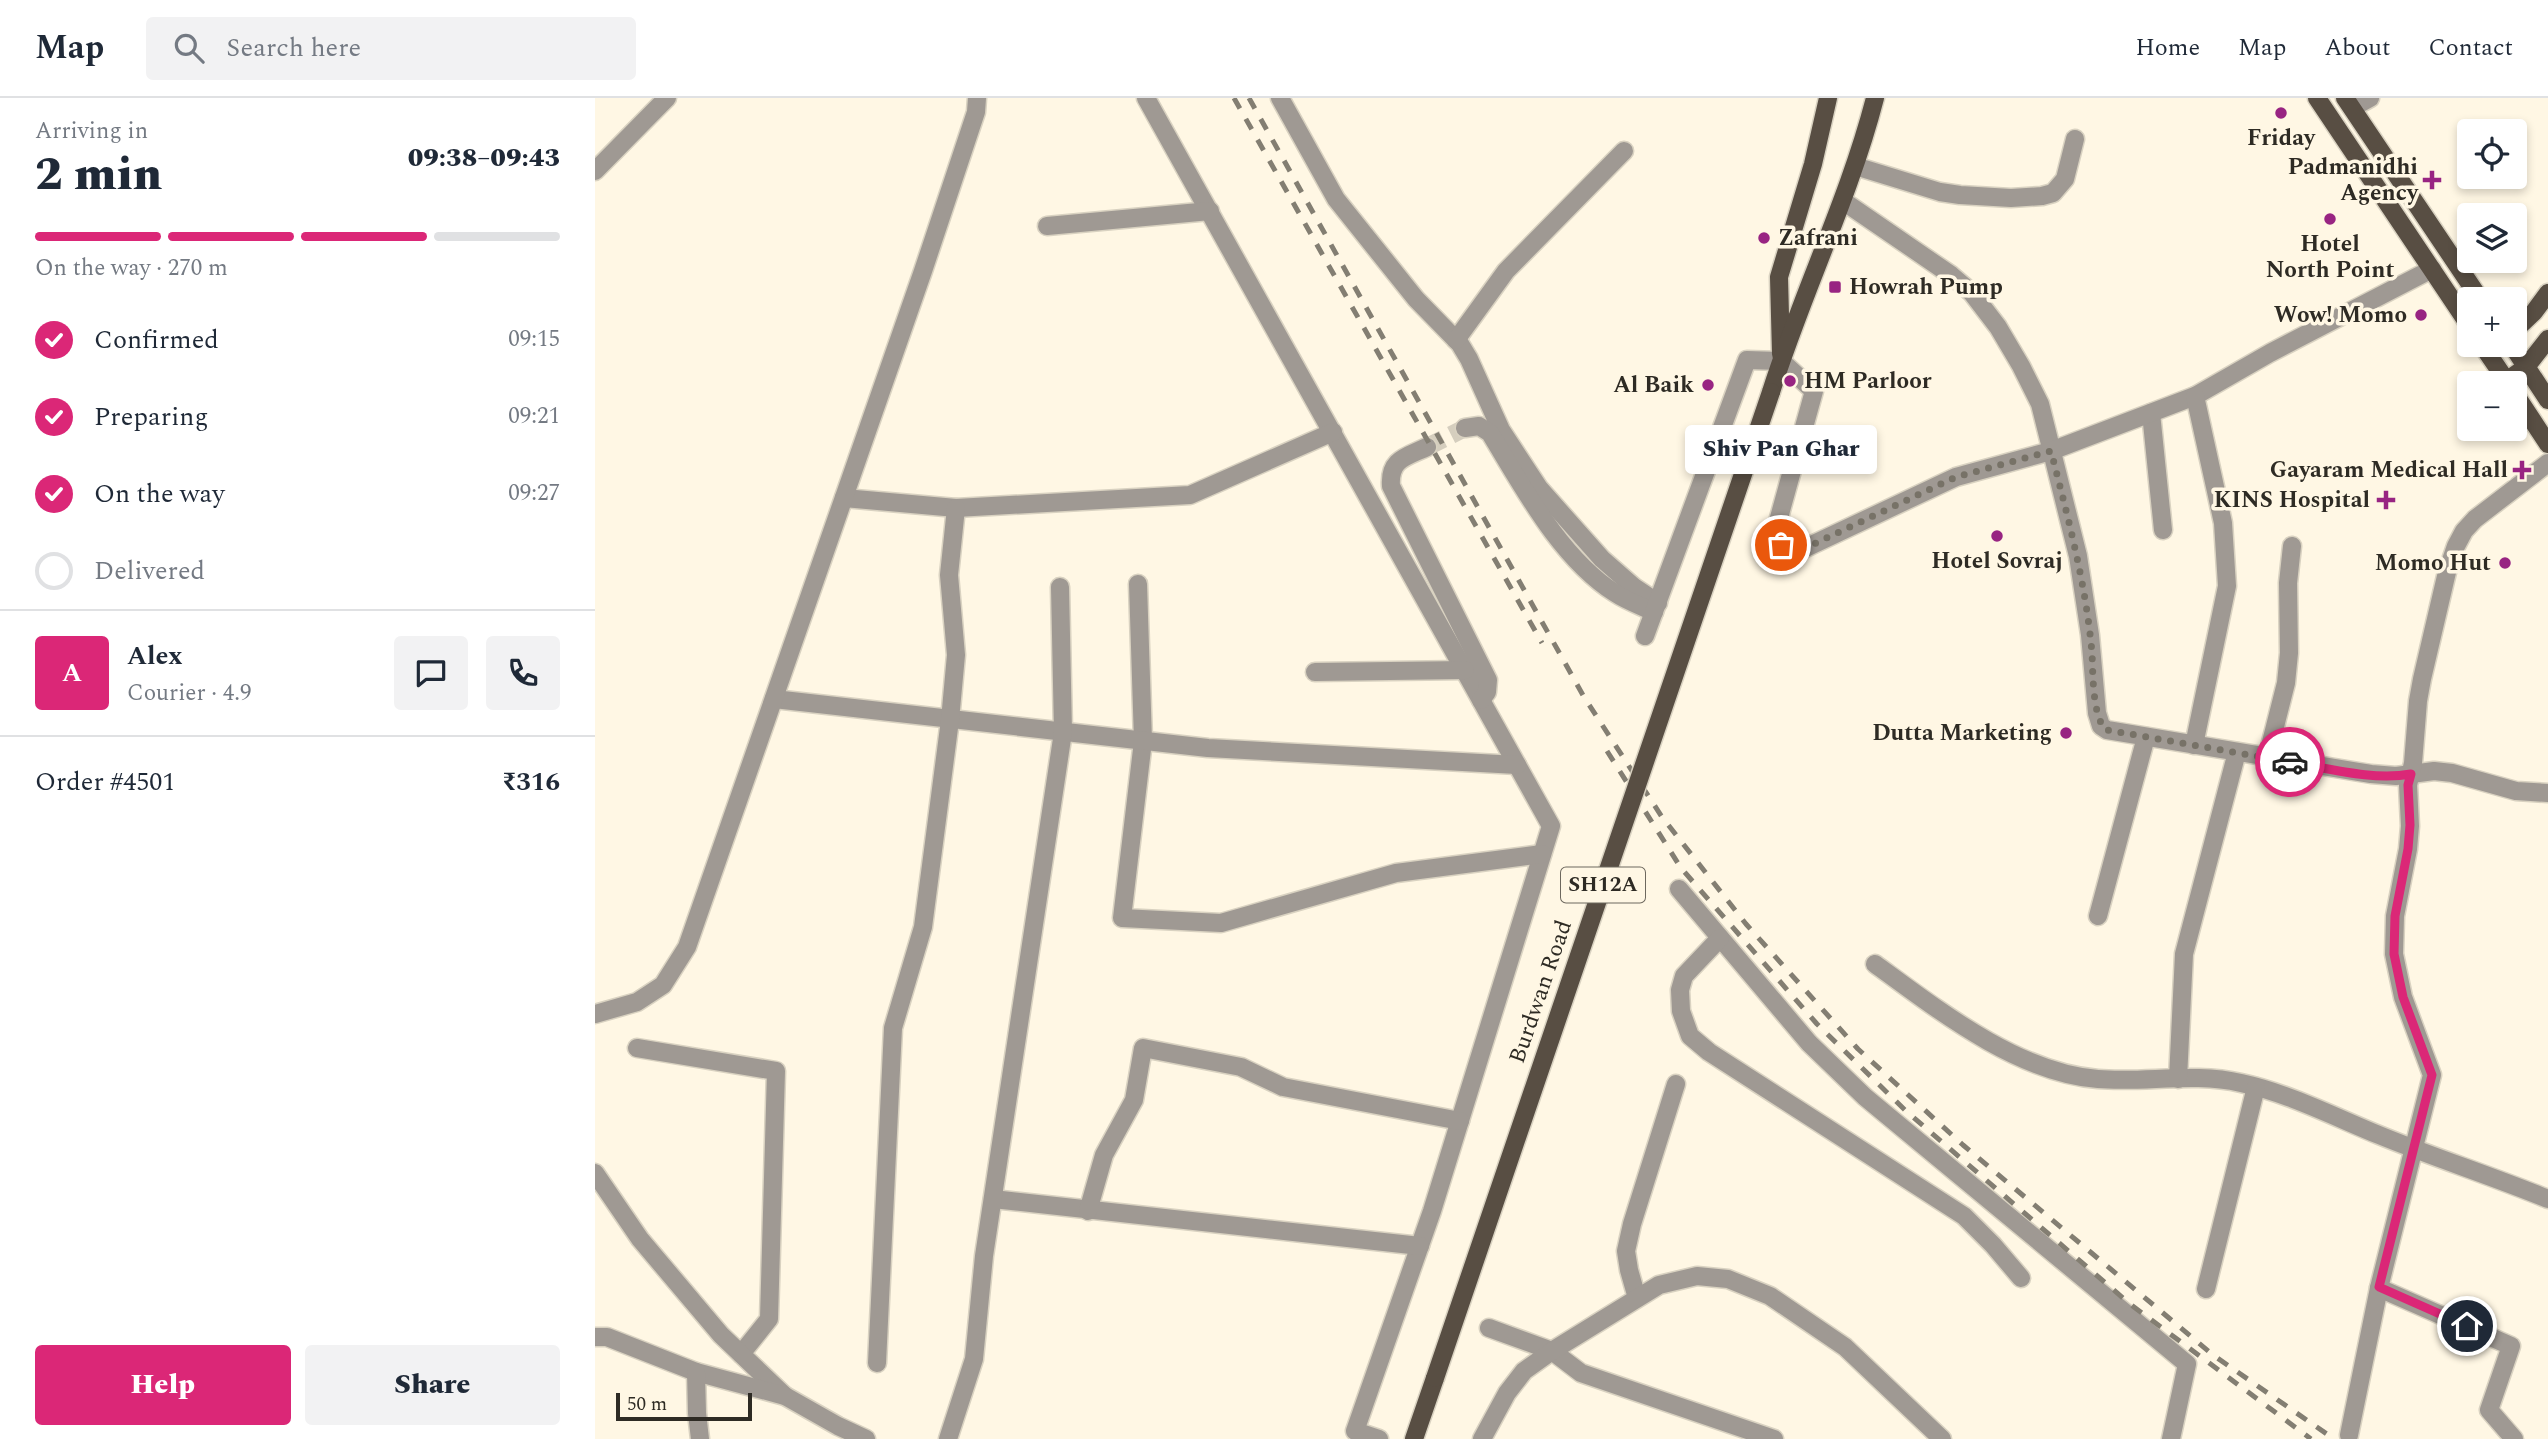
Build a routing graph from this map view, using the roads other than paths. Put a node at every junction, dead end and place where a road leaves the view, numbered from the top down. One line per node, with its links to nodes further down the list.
1 (667, 98): 13 (street)
2 (977, 98): 38 (street)
3 (1146, 98): 15 (street)
4 (1280, 98): 23 (street)
5 (1828, 98): 25 (main road, Burdwan Road / SH12A)
6 (1875, 98): 12 (main road, Burdwan Road / SH12A)
7 (2317, 98): 17 (main road)
8 (2370, 98): 9 (street)
9 (2348, 103): 18 (main road)
10 (2075, 139): 12 (street)
11 (1624, 151): 23 (street)
12 (1855, 166): 14 (main road, Burdwan Road / SH12A)
13 (595, 171)
14 (1843, 201): 25 (main road, Burdwan Road / SH12A); 36 (street)
15 (1210, 211): 16 (street); 33 (street)
16 (1047, 226)
17 (2432, 270): 20 (main road); 28 (street)
18 (2472, 287)
19 (2548, 293): 21 (main road)
20 (2457, 307)
21 (2527, 319)
22 (2548, 339): 26 (main road)
23 (1456, 340): 44 (street)
24 (2520, 357): 26 (main road)
25 (1781, 361): 36 (street); 45 (street); 94 (main road, Burdwan Road / SH12A, bridge)
26 (2526, 367): 27 (main road); 29 (main road)
27 (2522, 371)
28 (2195, 396): 30 (street); 55 (street)
29 (2548, 400)
30 (2151, 413): 36 (street); 40 (street)
31 (2527, 413): 34 (main road)
32 (1465, 428): 44 (street)
33 (1333, 432): 39 (street); 47 (street)
34 (2548, 444)
35 (1427, 447): 50 (street)
36 (2051, 451): 53 (street)
37 (2548, 463): 59 (street)
38 (844, 498): 39 (street); 49 (street)
39 (956, 508): 51 (street)
40 (2163, 530)
41 (2292, 546): 57 (street)
42 (1138, 584): 54 (street)
43 (1059, 587): 52 (street)
44 (1631, 594): 45 (street)
45 (1656, 607): 46 (street)
46 (1645, 636)
47 (1465, 670): 48 (street); 50 (street)
48 (1315, 672)
49 (774, 699): 51 (street); 66 (street)
50 (1481, 699): 58 (street)
51 (950, 720): 52 (street); 86 (street)
52 (1063, 732): 54 (street); 74 (street)
53 (2146, 737): 55 (street); 63 (street)
54 (1143, 741): 58 (street); 61 (street)
55 (2194, 745): 56 (street)
56 (2237, 752): 57 (street); 68 (street)
57 (2267, 758): 59 (street)
58 (1517, 765): 61 (street)
59 (2411, 774): 60 (street); 72 (street)
60 (2548, 793)
61 (1542, 853): 71 (street)
62 (1679, 890): 64 (street)
63 (2098, 916)
64 (1720, 938): 78 (street); 98 (street)
65 (1875, 964): 68 (street)
66 (595, 1014)
67 (637, 1048): 85 (street)
68 (2178, 1079): 70 (street)
69 (1677, 1084): 81 (street)
70 (2256, 1087): 72 (street); 80 (street)
71 (1460, 1121): 76 (street); 77 (street)
72 (2414, 1149): 75 (street); 79 (street)
73 (595, 1173): 85 (street)
74 (993, 1199): 76 (street); 92 (street)
75 (2548, 1199)
76 (1088, 1211): 77 (street)
77 (1420, 1246): 93 (street)
78 (2021, 1278)
79 (2379, 1287): 89 (street); 99 (street)
80 (2206, 1289)
81 (1637, 1298): 84 (street); 97 (street)
82 (1489, 1328): 84 (street)
83 (595, 1337): 87 (street)
84 (1552, 1350): 95 (street); 96 (street)
85 (741, 1354): 88 (street)
86 (877, 1363)
87 (696, 1373): 88 (street); 90 (street)
88 (785, 1396): 91 (street)
89 (2349, 1435)
90 (700, 1439)
91 (866, 1439)
92 (948, 1439)
93 (1379, 1439)
94 (1414, 1439)
95 (1482, 1439)
96 (1774, 1439)
97 (1942, 1439)
98 (2172, 1439)
99 (2514, 1439)

